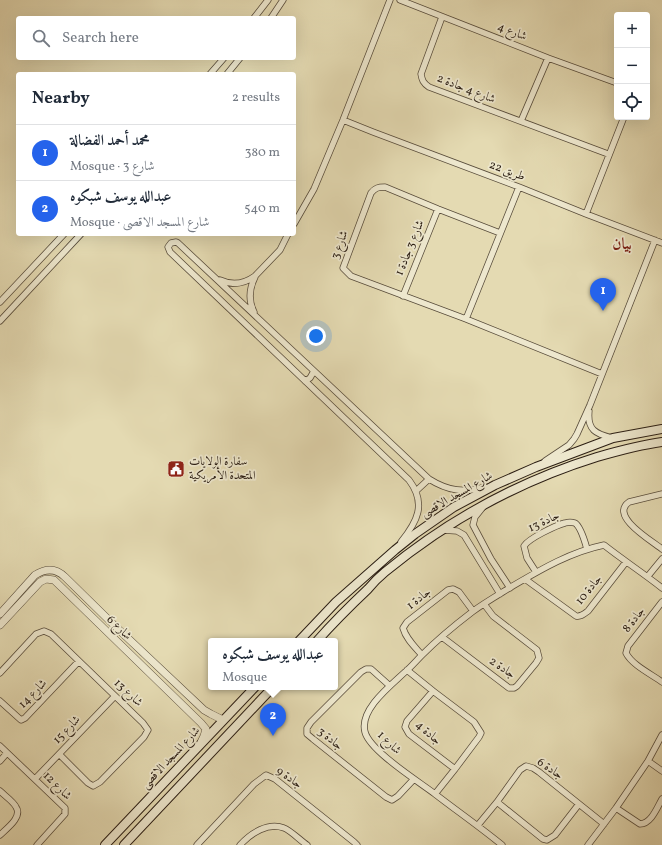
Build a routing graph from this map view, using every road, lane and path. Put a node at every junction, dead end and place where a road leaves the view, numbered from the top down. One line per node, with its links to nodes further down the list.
1 (268, 0): 5 (street)
2 (283, 0): 6 (street)
3 (390, 0): 14 (street)
4 (400, 0): 7 (street, شارع 4)
5 (256, 16)
6 (272, 16)
7 (442, 17): 8 (street, شارع 4); 16 (street, شارع 4 جادة 2)
8 (548, 58): 13 (street, شارع 4); 16 (street)
9 (222, 60): 11 (street)
10 (238, 60): 12 (street)
11 (212, 72)
12 (229, 72)
13 (614, 82)
14 (344, 120): 18 (street, طريق 22); 21 (street)
15 (623, 120): 17 (street)
16 (521, 121): 17 (street, شارع 4 جادة 2)
17 (608, 154): 20 (street)
18 (519, 187): 20 (street, طريق 22); 22 (street)
19 (438, 209): 22 (street, شارع 3); 30 (street, شارع 3 جادة 1); 30 (street, شارع 3)
20 (586, 214): 26 (street, طريق 22)
21 (296, 220)
22 (500, 233): 33 (street)
23 (62, 236): 31 (street)
24 (79, 236): 34 (street)
25 (287, 236): 28 (street)
26 (654, 240): 27 (street, طريق 22); 36 (street)
27 (662, 243)
28 (255, 276): 29 (street); 32 (street)
29 (214, 277): 32 (street); 37 (street)
30 (402, 296): 33 (street, شارع 3)
31 (0, 302)
32 (258, 318): 35 (street)
33 (466, 320): 36 (street, شارع 3)
34 (0, 321)
35 (314, 371): 37 (street); 44 (street)
36 (602, 374): 38 (street)
37 (305, 381): 46 (street)
38 (590, 405): 40 (street); 43 (street)
39 (658, 430): 40 (main road, شارع المسجد الاقصى); 42 (main road)
40 (613, 438): 43 (main road, شارع المسجد الاقصى)
41 (662, 442): 42 (main road, شارع المسجد الاقصى)
42 (653, 443): 48 (main road, شارع المسجد الاقصى)
43 (536, 466): 45 (main road, شارع المسجد الاقصى)
44 (429, 479): 45 (street); 46 (street)
45 (495, 485): 52 (main road, شارع المسجد الاقصى)
46 (416, 491): 52 (street)
47 (662, 494): 51 (street)
48 (485, 504): 49 (main road, شارع المسجد الاقصى); 58 (street)
49 (443, 530): 61 (street); 67 (main road, شارع المسجد الاقصى)
50 (588, 549): 54 (street, شارع 1); 55 (street, شارع 1); 55 (street, جادة 13)
51 (662, 549)
52 (395, 550): 60 (main road, شارع المسجد الاقصى)
53 (662, 560): 56 (street)
54 (626, 562): 56 (street, شارع 1); 57 (street, جادة 10)
55 (536, 572): 57 (street, شارع 1)
56 (648, 576): 59 (street, شارع 1)
57 (525, 579): 58 (street, شارع 1)
58 (510, 588): 61 (street, شارع 1)
59 (662, 588)
60 (346, 592): 67 (main road); 70 (main road, شارع المسجد الاقصى)
61 (500, 594): 64 (street, شارع 1)
62 (22, 596): 66 (street, شارع 6); 68 (street, شارع 6); 84 (street, شارع 6); 85 (street, شارع 6)
63 (662, 602): 76 (street, جادة 8)
64 (484, 604): 65 (street, شارع 1); 69 (street, جادة 2)
65 (473, 611): 69 (street, شارع 1); 72 (street, جادة 1)
66 (0, 614)
67 (333, 624): 71 (main road, شارع المسجد الاقصى)
68 (0, 625)
69 (442, 637): 72 (street, شارع 1)
70 (302, 638)
71 (320, 638)
72 (422, 655): 74 (street, شارع 1)
73 (79, 661): 75 (street, شارع 13); 82 (street, شارع 13); 83 (street, شارع 14)
74 (407, 670): 77 (street, شارع 1); 81 (street)
75 (0, 673)
76 (662, 682)
77 (390, 686): 98 (street, شارع 1); 98 (street, جادة 3)
78 (252, 690): 86 (main road, شارع المسجد الاقصى)
79 (263, 690): 87 (main road)
80 (270, 690): 87 (main road)
81 (433, 691): 95 (street); 95 (street, جادة 4)
82 (115, 696): 92 (street, شارع 15); 92 (street, شارع 13)
83 (0, 701)
84 (197, 703): 85 (street); 86 (street, شارع 6)
85 (189, 711): 90 (street, شارع 6)
86 (223, 720): 90 (main road, شارع المسجد الاقصى)
87 (241, 721): 108 (main road)
88 (662, 735): 94 (street)
89 (0, 746): 91 (street, شارع 12)
90 (197, 748): 110 (main road, شارع المسجد الاقصى)
91 (7, 753): 93 (street); 97 (street, شارع 12)
92 (59, 754): 97 (street, شارع 15)
93 (0, 761)
94 (648, 761): 96 (street); 104 (street)
95 (456, 769): 100 (street)
96 (662, 771)
97 (35, 779): 109 (street, شارع 12)
98 (414, 779): 100 (street, شارع 1)
99 (0, 791): 107 (street)
100 (435, 794): 106 (street, شارع 1)
101 (662, 800): 104 (street)
102 (497, 802): 103 (street); 103 (street, جادة 6); 106 (street, جادة 6)
103 (579, 804): 105 (street, جادة 6)
104 (616, 808): 105 (street)
105 (604, 824): 117 (street)
106 (478, 825): 116 (street, شارع 1)
107 (0, 835)
108 (131, 842): 111 (main road)
109 (38, 845)
110 (105, 845)
111 (124, 845)
112 (197, 845): 115 (street, جادة 9)
113 (240, 845): 114 (street)
114 (307, 845)
115 (357, 845)
116 (502, 845)
117 (588, 845)

